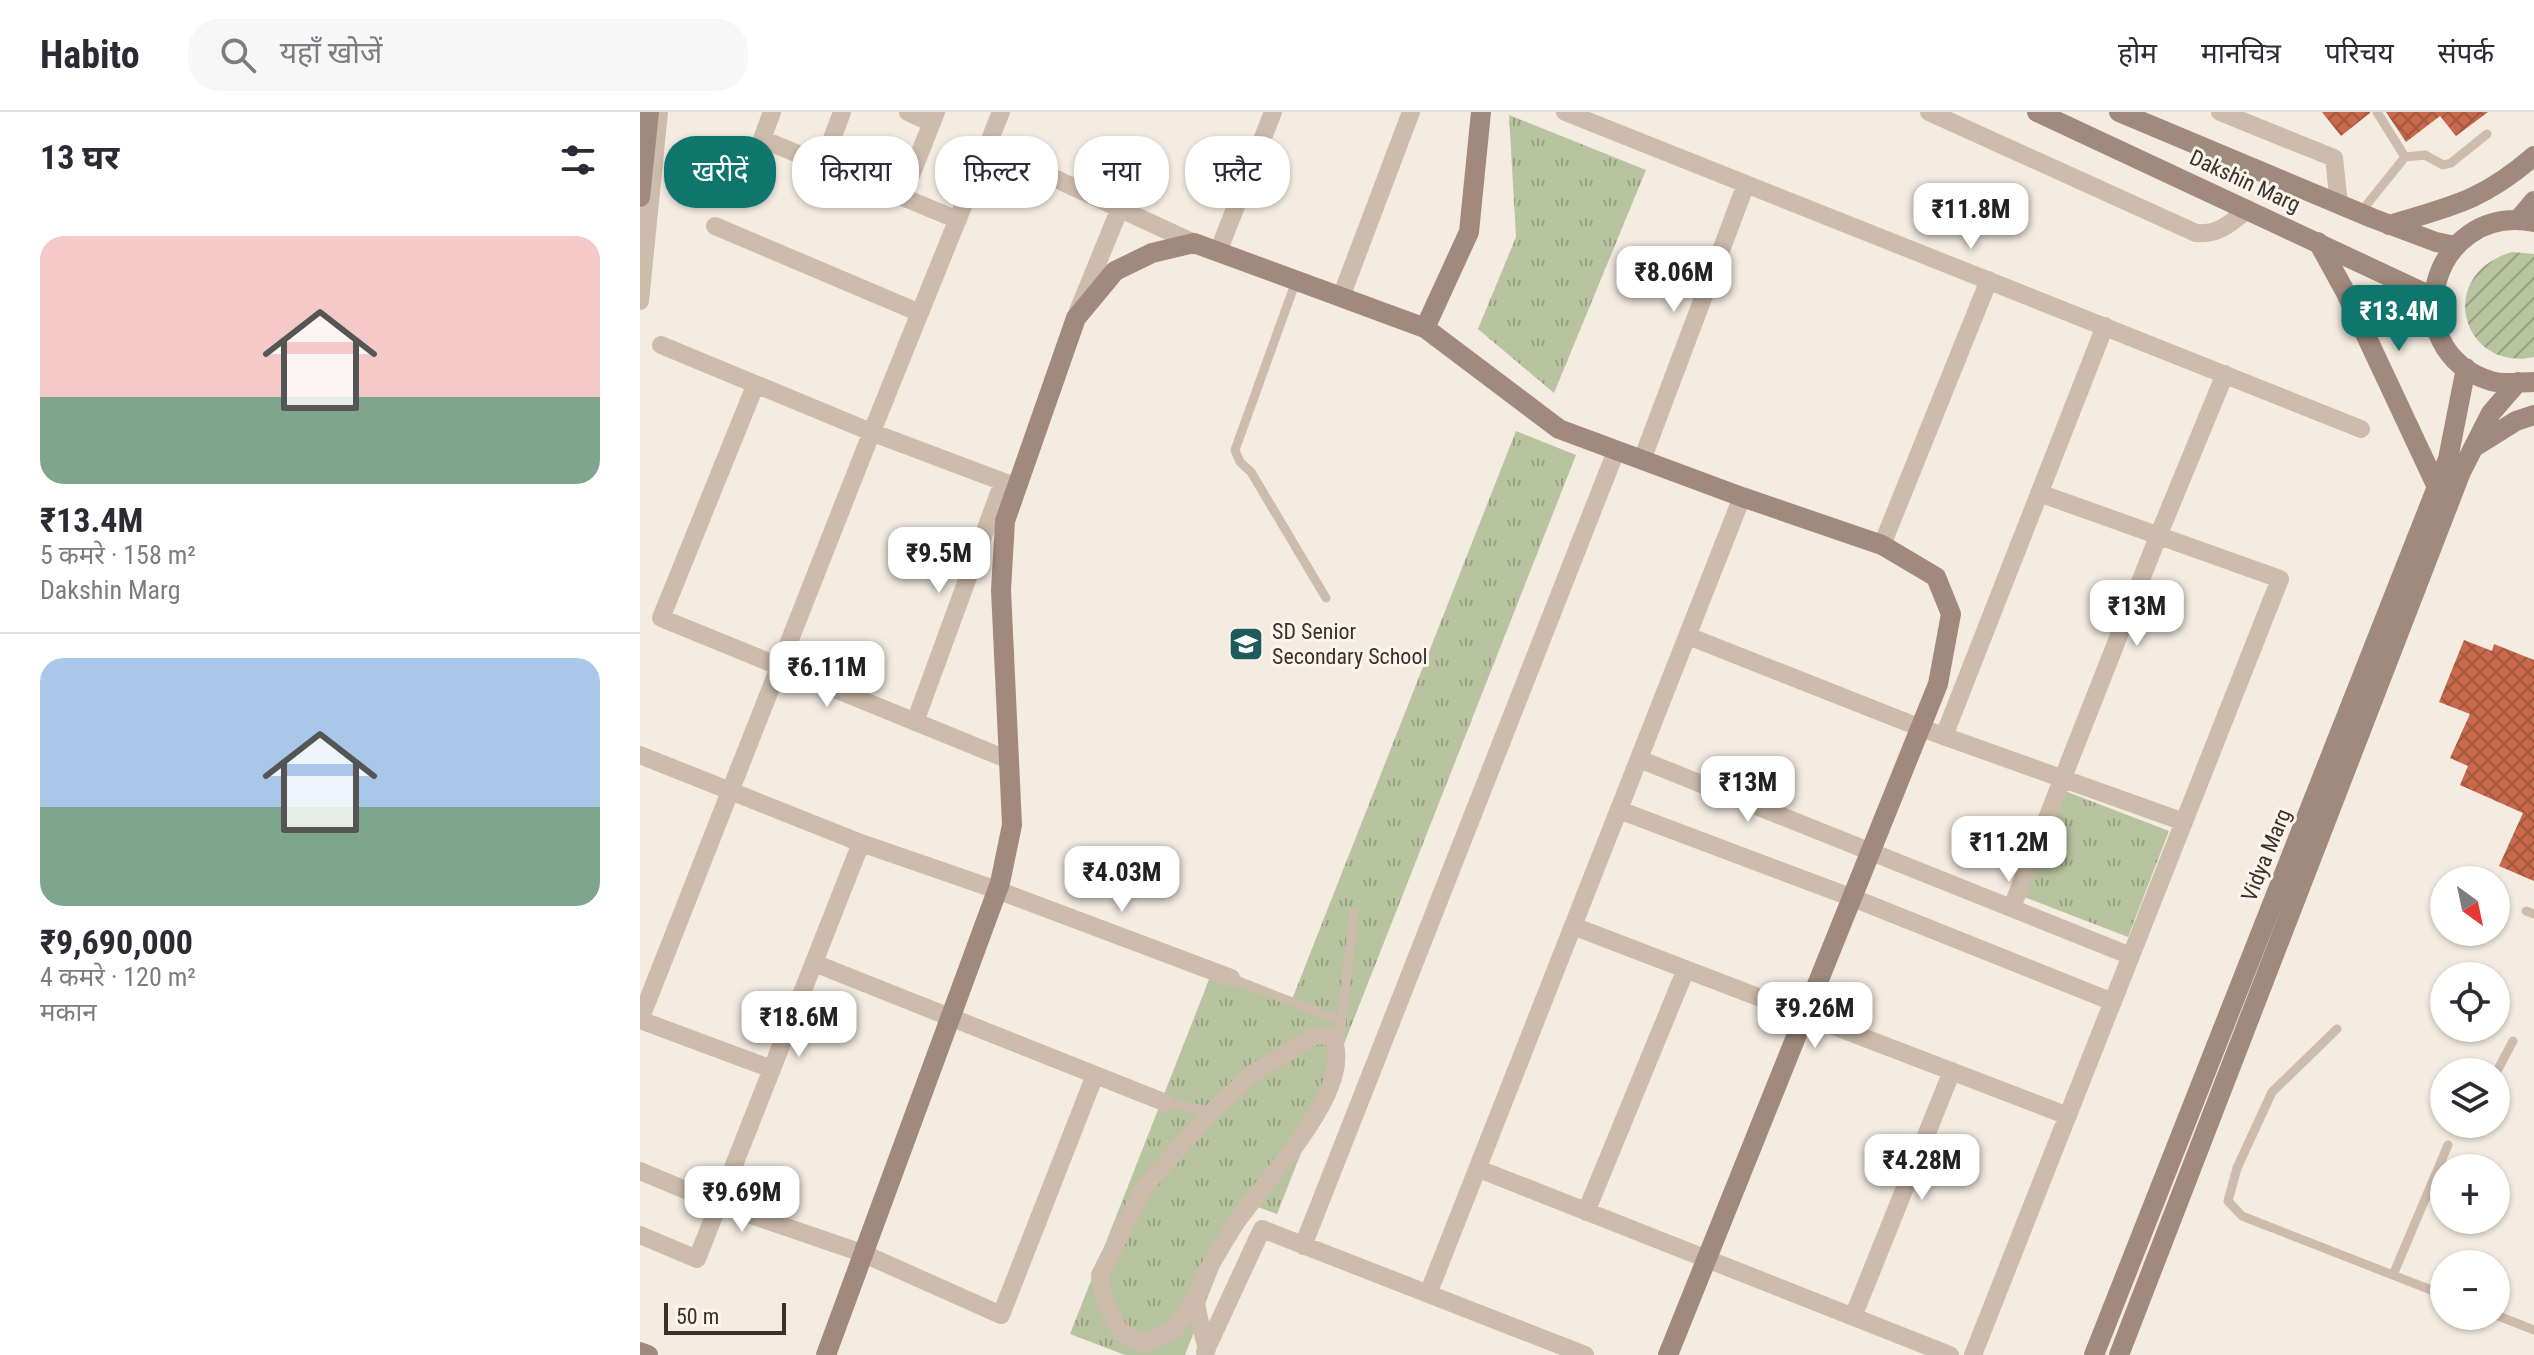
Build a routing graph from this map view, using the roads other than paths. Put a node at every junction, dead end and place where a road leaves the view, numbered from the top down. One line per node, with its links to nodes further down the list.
1 (649, 112): 25 (main road)
2 (659, 112): 45 (street)
3 (772, 112): 20 (street)
4 (842, 112): 18 (street)
5 (908, 112): 16 (street)
6 (1001, 112): 19 (street)
7 (1273, 112): 40 (street)
8 (1411, 112): 43 (street)
9 (1481, 112): 49 (main road)
10 (1565, 112): 24 (street)
11 (1929, 112): 31 (street)
12 (2037, 112): 31 (main road, Dakshin Marg)
13 (2119, 112): 28 (main road, Dakshin Marg)
14 (2220, 112): 28 (street)
15 (2377, 112): 23 (lane)
16 (934, 117): 21 (street)
17 (2487, 134): 23 (lane)
18 (833, 136)
19 (991, 136)
20 (792, 151)
21 (919, 155)
22 (2534, 156): 35 (main road)
23 (2405, 157): 32 (lane)
24 (1746, 184): 41 (street); 60 (street)
25 (640, 197)
26 (2534, 201): 34 (main road)
27 (919, 203): 33 (street)
28 (2339, 204): 32 (main road, Dakshin Marg)
29 (963, 208): 33 (street)
30 (1120, 208): 38 (street); 47 (street)
31 (2248, 209): 37 (main road, Dakshin Marg)
32 (2360, 213): 35 (main road, Dakshin Marg)
33 (958, 220): 46 (street)
34 (2526, 221): 39 (main road)
35 (2389, 225): 39 (main road, Dakshin Marg)
36 (715, 226): 46 (street)
37 (2318, 242): 44 (main road, Dakshin Marg); 62 (main road)
38 (1194, 243): 40 (main road); 47 (main road)
39 (2455, 246): 44 (main road)
40 (1218, 252): 42 (main road)
41 (1989, 280): 48 (street); 66 (street)
42 (1296, 281): 43 (main road); 67 (lane)
43 (1341, 297): 49 (main road)
44 (2433, 297): 51 (main road)
45 (640, 301)
46 (920, 313): 57 (street)
47 (1076, 318): 61 (main road)
48 (2105, 326): 52 (street); 63 (street)
49 (1425, 328): 59 (main road)
50 (661, 345): 54 (street)
51 (2466, 368): 53 (main road); 62 (main road, Vidya Marg)
52 (2225, 374): 56 (street); 65 (street)
53 (2526, 382): 58 (main road, Vidya Marg)
54 (755, 386): 57 (street); 69 (street)
55 (2534, 415): 58 (main road)
56 (2361, 429)
57 (871, 432): 61 (street); 69 (street)
58 (2473, 449): 131 (main road, Vidya Marg)
59 (1616, 451): 60 (main road); 112 (street)
60 (1642, 460): 64 (main road)
61 (1010, 485): 70 (street); 75 (main road)
62 (2437, 487): 130 (main road, Vidya Marg)
63 (2039, 493): 65 (street); 72 (street)
64 (1742, 497): 66 (main road); 68 (street)
65 (2159, 534): 76 (street); 79 (street)
66 (1882, 545): 71 (main road)
67 (1326, 598)
68 (1688, 636): 71 (street); 74 (street)
69 (779, 667): 70 (street); 77 (street)
70 (915, 722): 75 (street)
71 (1921, 728): 72 (street); 81 (main road)
72 (1944, 736): 76 (street)
73 (640, 755): 77 (street)
74 (1639, 759): 78 (street); 81 (street)
75 (1009, 760): 82 (main road)
76 (2063, 778): 79 (street); 84 (street)
77 (730, 791): 80 (street); 94 (street)
78 (1619, 810): 83 (street); 86 (street)
79 (2184, 822): 87 (street)
80 (861, 843): 82 (street); 88 (street)
81 (1872, 851): 83 (main road); 84 (street)
82 (997, 890): 90 (street); 93 (main road)
83 (1853, 898): 91 (street); 92 (main road)
84 (2012, 907): 87 (street)
85 (1354, 912): 95 (lane)
86 (1573, 926): 89 (street); 107 (street)
87 (2131, 956): 91 (street)
88 (814, 963): 93 (street); 100 (street)
89 (1686, 969): 92 (street); 110 (street)
90 (1231, 978): 95 (lane)
91 (2113, 1002): 105 (street)
92 (1805, 1015): 101 (street); 114 (main road)
93 (949, 1017): 102 (street); 113 (main road)
94 (640, 1020): 100 (street)
95 (1341, 1021): 98 (lane)
96 (2337, 1029): 115 (lane)
97 (2513, 1041): 99 (lane)
98 (1339, 1048): 104 (street); 118 (street)
99 (2504, 1058)
100 (772, 1069): 109 (street)
101 (1952, 1071): 105 (street); 119 (street)
102 (1095, 1075): 103 (street); 113 (street)
103 (1166, 1103): 104 (lane)
104 (1215, 1112): 118 (street)
105 (2068, 1116): 129 (street)
106 (2448, 1145): 115 (lane)
107 (1479, 1169): 110 (street); 117 (street)
108 (640, 1171): 109 (street)
109 (719, 1204): 111 (street); 113 (street)
110 (1586, 1212): 114 (street)
111 (640, 1235)
112 (1303, 1246): 117 (street); 123 (street)
113 (862, 1253): 125 (main road)
114 (1707, 1259): 119 (street); 127 (main road)
115 (2393, 1275): 116 (lane)
116 (2430, 1290)
117 (1428, 1294): 126 (street)
118 (1196, 1297): 123 (street)
119 (1853, 1317): 128 (street)
120 (2510, 1321): 121 (lane)
121 (2534, 1330)
122 (640, 1352): 124 (main road)
123 (1205, 1352)
124 (648, 1355)
125 (826, 1355)
126 (1585, 1355)
127 (1668, 1355)
128 (1950, 1355)
129 (1973, 1355)
130 (2094, 1355)
131 (2119, 1355)

